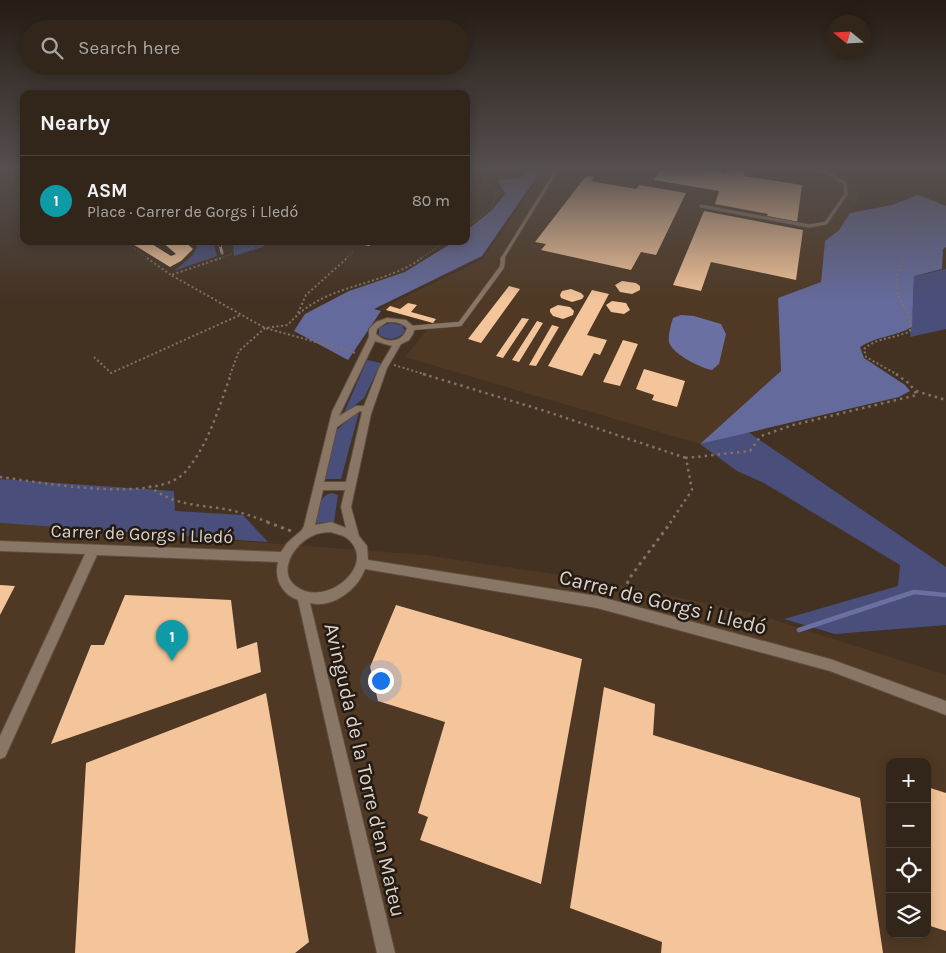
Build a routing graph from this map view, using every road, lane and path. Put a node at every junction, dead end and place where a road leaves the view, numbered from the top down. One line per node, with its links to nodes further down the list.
1 (485, 212): 6 (path)
2 (531, 212): 13 (lane)
3 (736, 212): 4 (lane)
4 (833, 212)
5 (924, 212): 17 (path)
6 (470, 225)
7 (129, 245): 10 (path)
8 (440, 245): 11 (path)
9 (353, 252): 11 (path)
10 (171, 275)
11 (297, 314): 22 (path)
12 (240, 315): 16 (path)
13 (411, 328): 14 (street); 15 (street)
14 (373, 337): 15 (street); 20 (street)
15 (398, 342): 19 (street)
16 (94, 357)
17 (916, 391): 18 (path); 32 (path)
18 (946, 400)
19 (368, 410): 20 (street); 24 (street)
20 (333, 425): 23 (street)
21 (0, 477): 22 (path)
22 (149, 486): 25 (path)
23 (318, 486): 24 (street); 25 (street)
24 (351, 486): 26 (street)
25 (304, 535): 26 (street); 29 (street)
26 (354, 536): 30 (street)
27 (0, 546): 28 (street, Carrer de Gorgs i Lledó)
28 (93, 550): 29 (street, Carrer de Gorgs i Lledó); 34 (street)
29 (284, 557): 31 (street)
30 (363, 564): 31 (street); 32 (street, Carrer de Gorgs i Lledó)
31 (303, 597): 35 (street, Avinguda de la Torre d'en Mateu)
32 (614, 607): 33 (street, Carrer de Gorgs i Lledó)
33 (946, 708)
34 (0, 752)
35 (386, 953)

